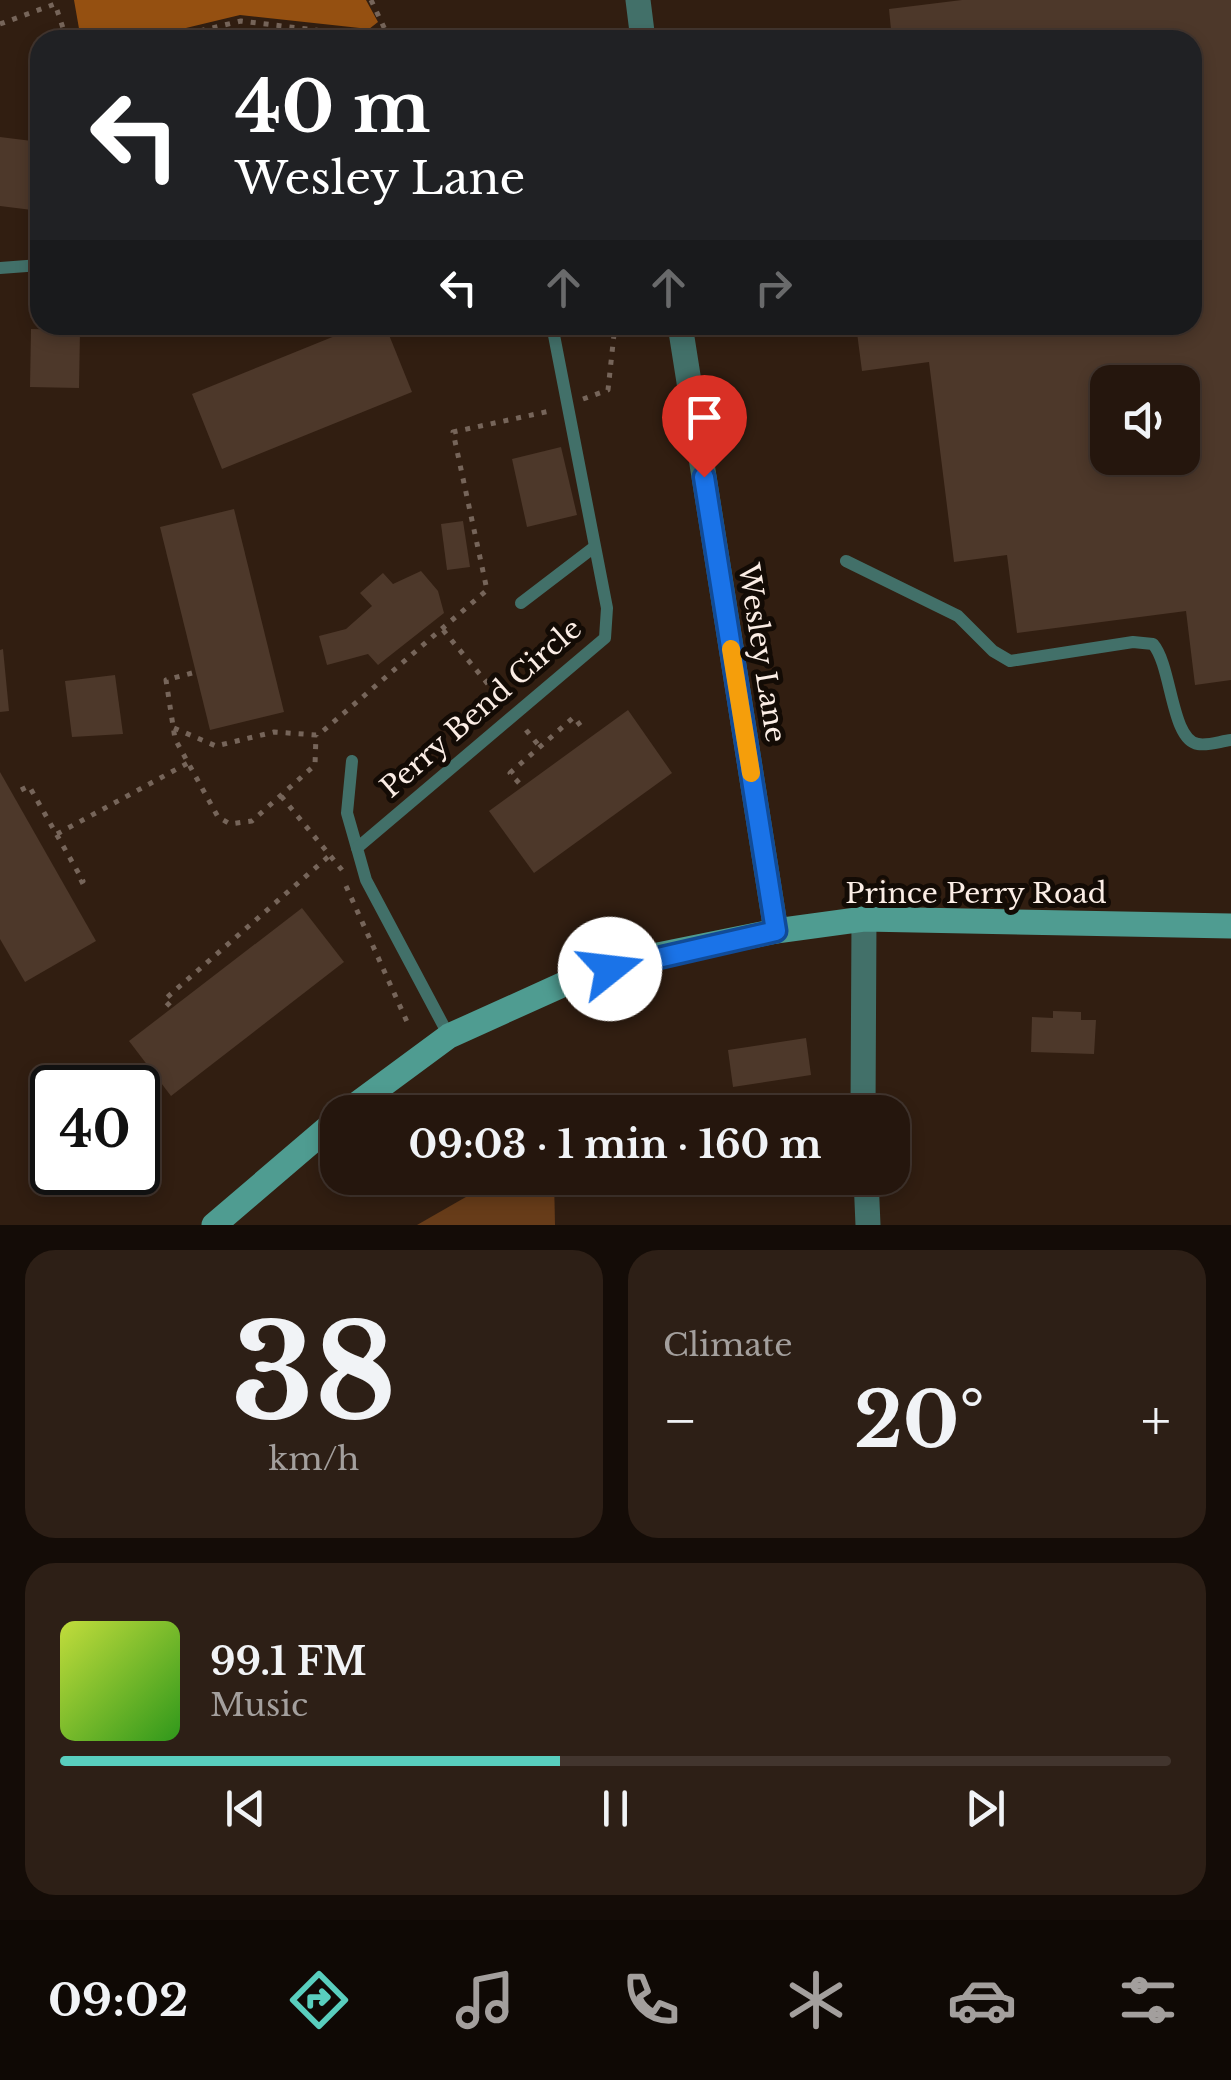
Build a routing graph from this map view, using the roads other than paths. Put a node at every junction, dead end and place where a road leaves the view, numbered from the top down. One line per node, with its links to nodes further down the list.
1 (638, 0): 2 (street)
2 (642, 30)
3 (30, 266): 4 (lane)
4 (0, 268)
5 (554, 335): 7 (lane, Perry Bend Circle)
6 (682, 335): 15 (street, Wesley Lane)
7 (593, 548): 9 (lane); 12 (lane, Perry Bend Circle)
8 (846, 560): 10 (lane)
9 (520, 603)
10 (1231, 740)
11 (352, 761): 12 (lane)
12 (357, 848): 16 (lane)
13 (864, 919): 14 (street, Prince Perry Road); 15 (street, Prince Perry Road); 18 (street)
14 (1231, 926)
15 (776, 931): 16 (street, Prince Perry Road)
16 (450, 1036): 17 (street, Prince Perry Road)
17 (369, 1095)
18 (863, 1095)
19 (320, 1134): 21 (street)
20 (867, 1195): 22 (street)
21 (214, 1225)
22 (868, 1225)

